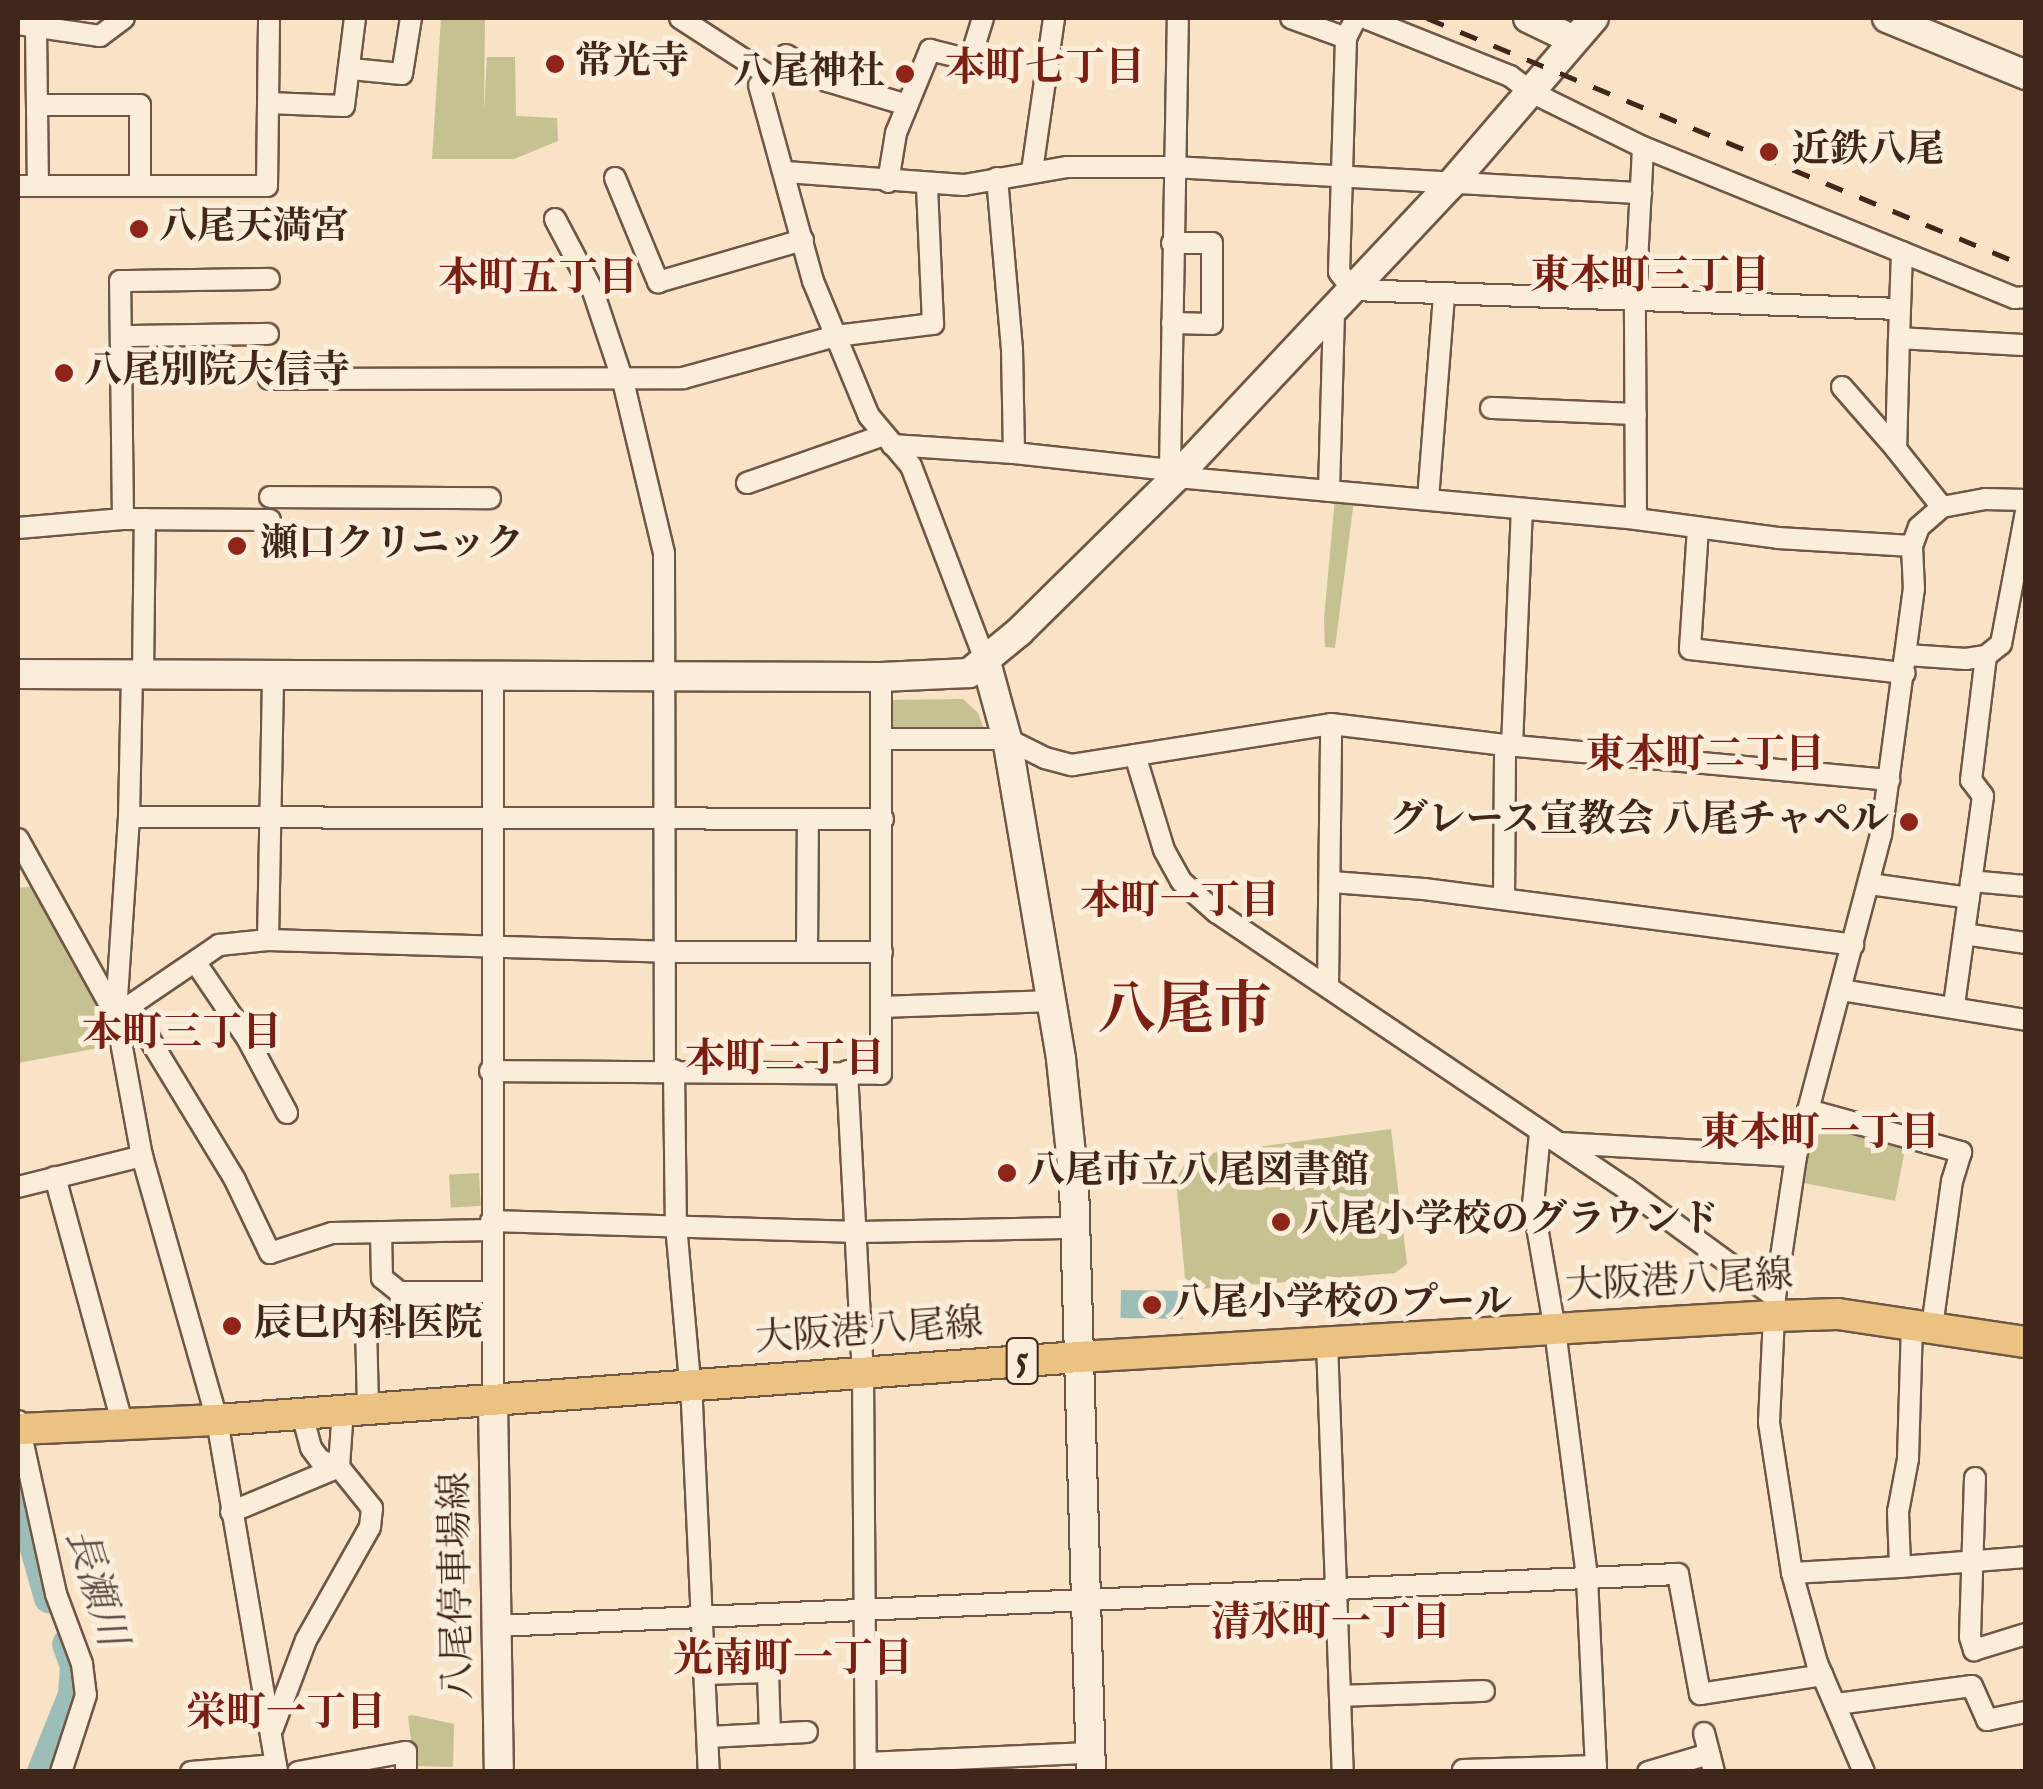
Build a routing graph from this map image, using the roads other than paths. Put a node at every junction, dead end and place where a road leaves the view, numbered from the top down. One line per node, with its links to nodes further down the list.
1 (124, 18): 15 (street)
2 (268, 18): 23 (street)
3 (356, 18): 19 (street)
4 (411, 18): 19 (street)
5 (680, 18): 28 (street)
6 (983, 18): 24 (street)
7 (1054, 18): 27 (street)
8 (1178, 18): 26 (street)
9 (1291, 18): 16 (street)
10 (1356, 18): 16 (street)
11 (1365, 18): 21 (street)
12 (1528, 18): 17 (street)
13 (1594, 18): 17 (street)
14 (1887, 18): 20 (street)
15 (36, 24): 22 (street)
16 (1346, 38): 31 (street)
17 (1574, 40): 21 (street)
18 (786, 55): 24 (street)
19 (351, 69): 23 (street)
20 (2026, 75)
21 (1532, 92): 25 (street); 33 (street)
22 (30, 100): 35 (street); 36 (street)
23 (268, 103): 36 (street)
24 (908, 105): 32 (street)
25 (1643, 147): 37 (street); 41 (street)
26 (1173, 168): 27 (street); 31 (street); 40 (street)
27 (1032, 171): 30 (street)
28 (786, 172): 32 (street); 39 (street)
29 (615, 178): 39 (street)
30 (997, 178): 34 (street); 62 (street)
31 (1342, 178): 33 (street); 43 (street)
32 (888, 182): 34 (street)
33 (1450, 184): 37 (street); 43 (street)
34 (927, 185): 52 (street)
35 (28, 186): 36 (street)
36 (140, 186)
37 (1640, 193): 46 (street)
38 (554, 219): 56 (street)
39 (803, 240): 52 (street)
40 (1172, 242): 49 (street); 49 (street)
41 (1902, 252): 45 (street); 47 (street)
42 (269, 279): 51 (street)
43 (1353, 290): 44 (street); 48 (street)
44 (1444, 295): 46 (street); 68 (street)
45 (2026, 297)
46 (1635, 301): 47 (street); 59 (street)
47 (1899, 310): 53 (street)
48 (1334, 312): 63 (street); 65 (street)
49 (1172, 324): 63 (street)
50 (268, 334): 51 (street)
51 (124, 336): 73 (street)
52 (836, 336): 56 (street); 60 (street)
53 (1899, 338): 54 (street); 61 (street)
54 (2026, 344)
55 (269, 379): 56 (street)
56 (623, 381): 87 (street)
57 (1842, 387): 61 (street)
58 (1491, 408): 59 (street)
59 (1636, 414): 75 (street)
60 (888, 440): 62 (street); 64 (street); 81 (street)
61 (1896, 450): 71 (street)
62 (1014, 453): 63 (street)
63 (1173, 473): 65 (street); 81 (street)
64 (747, 483)
65 (1329, 490): 68 (street)
66 (270, 497): 67 (street)
67 (490, 498)
68 (1428, 499): 70 (street)
69 (2026, 500): 71 (street)
70 (1522, 508): 75 (street); 92 (street)
71 (1942, 508): 79 (street)
72 (2026, 512): 80 (street)
73 (122, 519): 74 (street); 77 (street)
74 (146, 519): 76 (street); 84 (street)
75 (1636, 519): 78 (street)
76 (270, 520)
77 (18, 528)
78 (1698, 528): 79 (street); 82 (street)
79 (1912, 546): 82 (street)
80 (1986, 656): 82 (street); 105 (street)
81 (986, 662): 88 (street); 91 (street)
82 (1906, 664): 94 (street)
83 (18, 674): 84 (street)
84 (138, 674): 85 (street); 95 (street)
85 (274, 676): 86 (street); 96 (street)
86 (493, 676): 87 (street); 97 (street)
87 (667, 677): 88 (street); 98 (street)
88 (881, 677): 90 (street)
89 (1331, 724): 92 (street); 93 (street); 102 (street)
90 (882, 739): 91 (street); 100 (street)
91 (1007, 739): 93 (street); 118 (street)
92 (1509, 746): 94 (street); 106 (street)
93 (1135, 755): 116 (street)
94 (1889, 780): 103 (street)
95 (129, 816): 96 (street); 121 (street)
96 (273, 817): 97 (street); 108 (street)
97 (493, 817): 98 (street); 110 (street)
98 (663, 818): 99 (street); 113 (street)
99 (808, 819): 100 (street); 112 (street)
100 (884, 819): 114 (street)
101 (18, 839): 121 (street)
102 (1332, 882): 106 (street); 116 (street)
103 (1870, 884): 105 (street); 111 (street)
104 (2026, 886): 105 (street)
105 (1970, 890): 107 (street)
106 (1504, 899): 111 (street)
107 (1964, 934): 109 (street); 119 (street)
108 (268, 940): 110 (street); 115 (street)
109 (2026, 943)
110 (492, 944): 113 (street); 123 (street)
111 (1853, 945): 117 (street)
112 (807, 951): 113 (street); 114 (street)
113 (667, 952): 124 (street)
114 (882, 952): 120 (street)
115 (196, 963): 121 (street); 127 (street)
116 (1328, 987): 128 (street)
117 (1840, 990): 119 (street); 126 (street)
118 (1051, 1001): 120 (street); 136 (street)
119 (1954, 1006): 122 (street)
120 (884, 1007): 125 (street)
121 (123, 1011): 130 (street); 137 (street)
122 (2026, 1020)
123 (490, 1070): 124 (street); 135 (street)
124 (669, 1070): 125 (street); 134 (street)
125 (846, 1071): 138 (street)
126 (1808, 1110): 131 (street); 142 (street)
127 (287, 1113)
128 (1540, 1132): 129 (street); 143 (street)
129 (1559, 1143): 131 (street); 140 (street)
130 (142, 1156): 132 (street); 152 (street)
131 (1796, 1156): 140 (street)
132 (56, 1177): 133 (street); 153 (street)
133 (18, 1186)
134 (676, 1224): 135 (street); 138 (street); 148 (street)
135 (490, 1226): 137 (street); 139 (street)
136 (1076, 1228): 138 (street); 146 (street)
137 (381, 1232): 139 (street)
138 (859, 1232): 147 (street)
139 (492, 1292): 141 (street)
140 (1774, 1307): 142 (main road, 大阪港八尾線 / 5); 143 (main road, 大阪港八尾線 / 5); 161 (street)
141 (492, 1322): 149 (street); 150 (street)
142 (1922, 1326): 144 (main road, 大阪港八尾線 / 5); 160 (street)
143 (1556, 1330): 145 (main road, 大阪港八尾線 / 5); 162 (street)
144 (2026, 1342)
145 (1327, 1343): 146 (main road, 大阪港八尾線 / 5); 163 (street)
146 (1078, 1357): 147 (main road, 大阪港八尾線 / 5); 164 (street)
147 (864, 1373): 148 (main road, 大阪港八尾線 / 5); 165 (street)
148 (692, 1387): 149 (main road, 大阪港八尾線 / 5); 166 (street)
149 (494, 1400): 150 (main road, 大阪港八尾線 / 5); 167 (street, 八尾停車場線)
150 (355, 1408): 151 (main road, 大阪港八尾線 / 5); 155 (street)
151 (302, 1414): 152 (main road, 大阪港八尾線 / 5); 155 (street)
152 (217, 1420): 153 (main road, 大阪港八尾線 / 5); 157 (street)
153 (123, 1424): 154 (main road, 大阪港八尾線 / 5)
154 (18, 1426): 185 (street)
155 (340, 1467): 157 (street); 176 (street)
156 (1975, 1478): 159 (street)
157 (231, 1512): 176 (street)
158 (2026, 1558): 159 (street)
159 (1971, 1562): 160 (street); 168 (street)
160 (1900, 1566): 161 (street)
161 (1792, 1573): 170 (street)
162 (1587, 1578): 163 (street); 170 (street); 183 (street)
163 (1337, 1588): 164 (street); 172 (street)
164 (1086, 1600): 165 (street); 180 (street)
165 (865, 1612): 166 (street); 181 (street)
166 (703, 1615): 167 (street); 169 (street)
167 (496, 1626): 189 (street, 八尾停車場線)
168 (2026, 1634)
169 (706, 1674): 177 (street); 178 (street)
170 (1822, 1675): 173 (street)
171 (1484, 1690): 172 (street)
172 (1340, 1696): 191 (street)
173 (1837, 1704): 174 (street); 193 (street)
174 (2026, 1712)
175 (807, 1732): 177 (street)
176 (271, 1734): 182 (street)
177 (770, 1734): 178 (street)
178 (708, 1737): 190 (street)
179 (1709, 1753): 192 (street)
180 (1091, 1762): 181 (street)
181 (866, 1767)
182 (276, 1768): 186 (street)
183 (1596, 1769): 184 (street)
184 (1463, 1770)
185 (61, 1772)
186 (191, 1772)
187 (298, 1772): 188 (street)
188 (406, 1772)
189 (499, 1772)
190 (709, 1772)
191 (1343, 1772)
192 (1648, 1772)
193 (1864, 1772)

